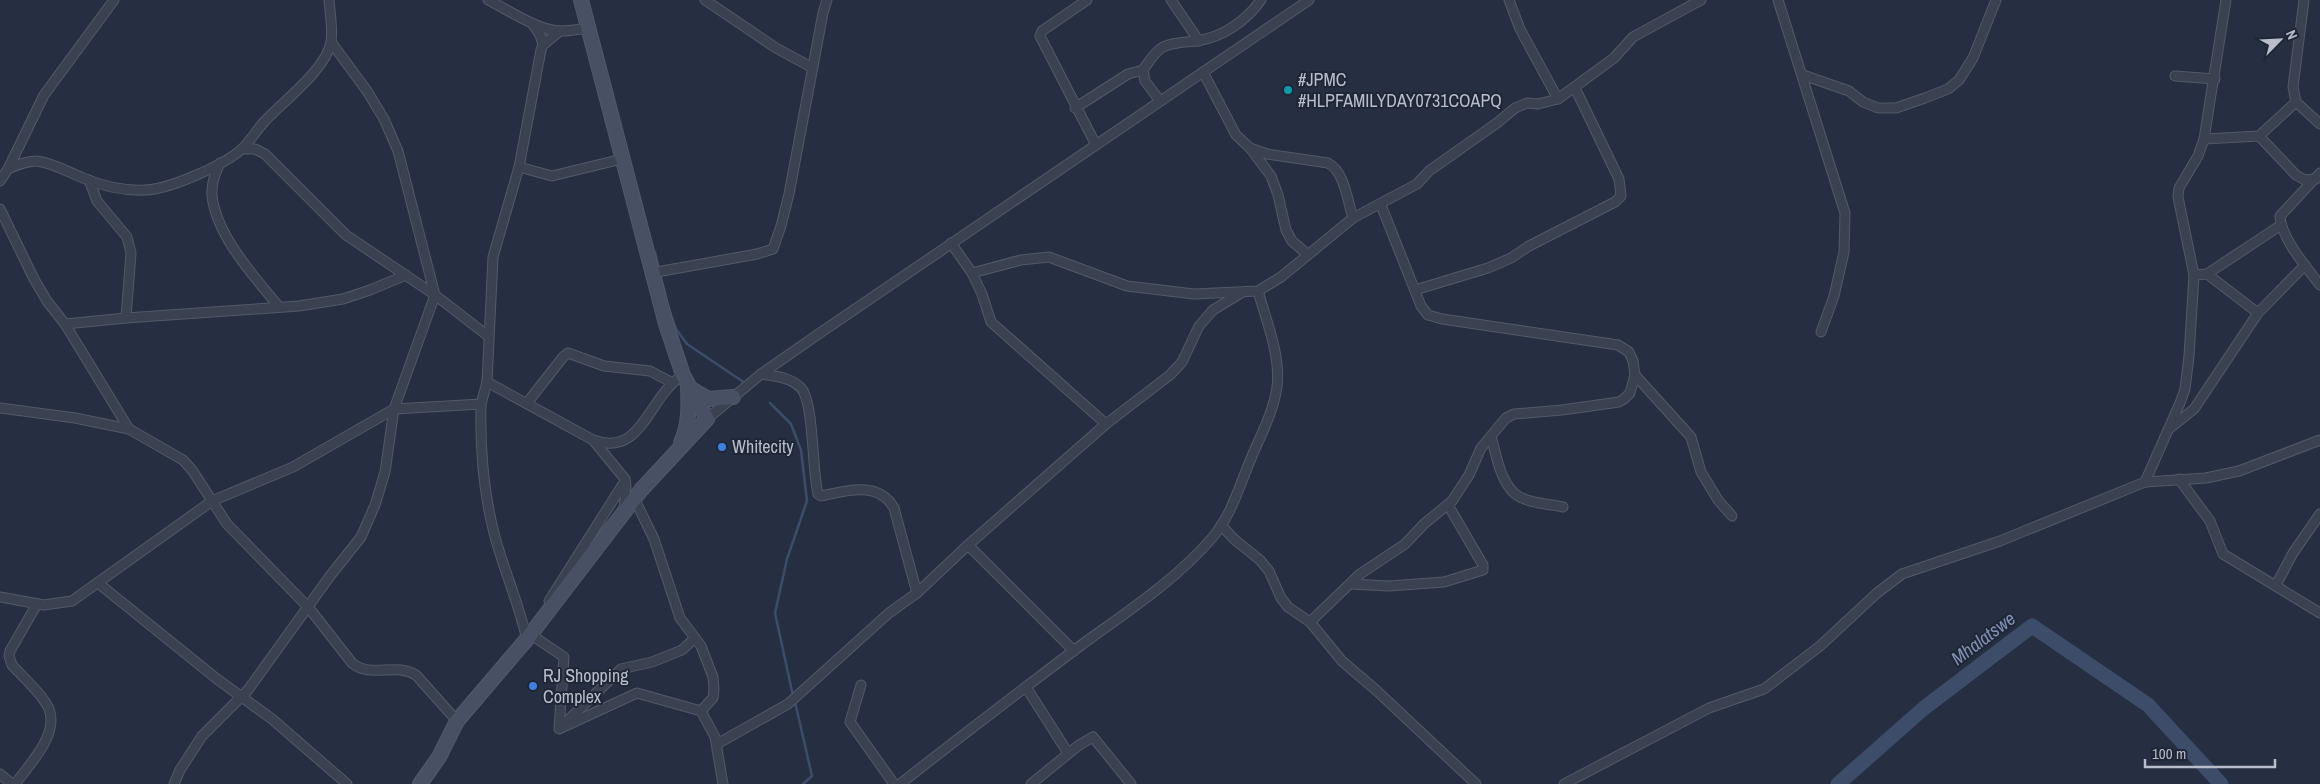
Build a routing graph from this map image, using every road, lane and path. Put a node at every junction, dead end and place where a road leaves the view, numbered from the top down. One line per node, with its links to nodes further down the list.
1 (114, 0): 43 (street)
2 (329, 0): 21 (street)
3 (488, 0): 17 (street)
4 (581, 0): 18 (street)
5 (705, 0): 23 (street)
6 (827, 0): 23 (street)
7 (1087, 0): 33 (street)
8 (1171, 0): 20 (street)
9 (1261, 0): 20 (street)
10 (1309, 0): 25 (street)
11 (1509, 0): 30 (street)
12 (1701, 0): 29 (street)
13 (1778, 0): 26 (street)
14 (1996, 0): 26 (street)
15 (2226, 0): 28 (street)
16 (2304, 0): 32 (street)
17 (532, 23): 19 (street); 22 (street)
18 (588, 28): 19 (street); 40 (street)
19 (560, 31): 22 (street)
20 (1199, 40): 24 (street)
21 (331, 42): 39 (street); 63 (street)
22 (543, 46): 42 (street)
23 (813, 68): 54 (street)
24 (1143, 70): 31 (street); 33 (street)
25 (1203, 72): 31 (street); 38 (street)
26 (1803, 75): 68 (street)
27 (2176, 76): 28 (street)
28 (2215, 79): 36 (street)
29 (1575, 88): 30 (street); 60 (street)
30 (1558, 99): 47 (street)
31 (1160, 101): 37 (street)
32 (2296, 102): 34 (street); 35 (street)
33 (1076, 108): 37 (street)
34 (2320, 124)
35 (2259, 136): 36 (street); 44 (street)
36 (2204, 139): 58 (street)
37 (1096, 145): 51 (street)
38 (1250, 148): 49 (street); 52 (street)
39 (242, 149): 41 (street); 57 (street)
40 (622, 159): 42 (street); 54 (street)
41 (220, 163): 45 (street); 64 (street)
42 (519, 168): 69 (street)
43 (8, 170): 45 (street); 46 (street)
44 (2318, 176): 50 (street)
45 (89, 180): 66 (street)
46 (0, 181)
47 (1381, 205): 49 (street); 60 (street)
48 (0, 209): 67 (street)
49 (1353, 218): 52 (street)
50 (2280, 225): 53 (street); 56 (street)
51 (951, 243): 55 (street); 70 (street)
52 (1307, 254): 62 (street)
53 (2305, 265): 59 (street); 65 (street)
54 (651, 273): 72 (street)
55 (972, 273): 61 (street); 80 (street)
56 (2207, 274): 58 (street); 65 (street)
57 (406, 275): 63 (street); 64 (street)
58 (2194, 275): 82 (street)
59 (2320, 285)
60 (1415, 290): 71 (street)
61 (1243, 291): 62 (street); 80 (street)
62 (1258, 291): 97 (street)
63 (435, 295): 69 (street); 78 (street)
64 (279, 307): 66 (street)
65 (2258, 313): 82 (street)
66 (126, 318): 67 (street)
67 (65, 324): 81 (street)
68 (1821, 332)
69 (488, 336): 73 (street)
70 (761, 374): 74 (street); 102 (street)
71 (1635, 375): 83 (street); 96 (street)
72 (681, 381): 74 (street); 75 (street); 79 (street); 84 (street); 86 (street)
73 (487, 382): 75 (street); 76 (street)
74 (733, 397): 79 (street)
75 (527, 403): 84 (street)
76 (481, 404): 78 (street); 88 (street)
77 (0, 408): 81 (street)
78 (394, 409): 91 (street); 105 (street)
79 (707, 419): 86 (street)
80 (1106, 424): 98 (street)
81 (129, 429): 91 (street)
82 (2168, 429): 89 (street)
83 (1491, 436): 92 (street); 93 (street)
84 (593, 440): 88 (street)
85 (2320, 440): 87 (street)
86 (679, 447): 90 (street)
87 (2179, 479): 89 (street); 101 (street)
88 (625, 481): 94 (street)
89 (2145, 482): 130 (street)
90 (634, 498): 94 (street); 109 (street)
91 (212, 502): 99 (street); 105 (street)
92 (1448, 504): 100 (street); 100 (street)
93 (1563, 507)
94 (624, 511): 108 (street)
95 (2320, 514): 101 (street)
96 (1732, 516)
97 (1221, 525): 107 (street); 110 (street)
98 (968, 545): 102 (street); 110 (street)
99 (98, 583): 104 (street); 113 (street)
100 (1350, 584): 107 (street)
101 (2276, 585): 106 (street)
102 (918, 593): 117 (street)
103 (0, 597): 104 (street)
104 (37, 604): 120 (street)
105 (309, 608): 113 (street); 115 (street)
106 (2320, 613)
107 (1310, 622): 129 (street)
108 (530, 634): 115 (street); 116 (street)
109 (695, 638): 114 (street); 116 (street)
110 (1074, 651): 112 (street)
111 (861, 685): 125 (street)
112 (1026, 687): 118 (street); 126 (street)
113 (241, 697): 121 (street); 122 (street)
114 (701, 711): 116 (street); 117 (street)
115 (457, 721): 123 (street)
116 (559, 729)
117 (717, 744): 124 (street)
118 (1068, 753): 127 (street); 128 (street)
119 (0, 774): 120 (street)
120 (14, 784)
121 (174, 784)
122 (347, 784)
123 (420, 784)
124 (723, 784)
125 (894, 784)
126 (900, 784)
127 (1032, 784)
128 (1131, 784)
129 (1476, 784)
130 (1564, 784)

